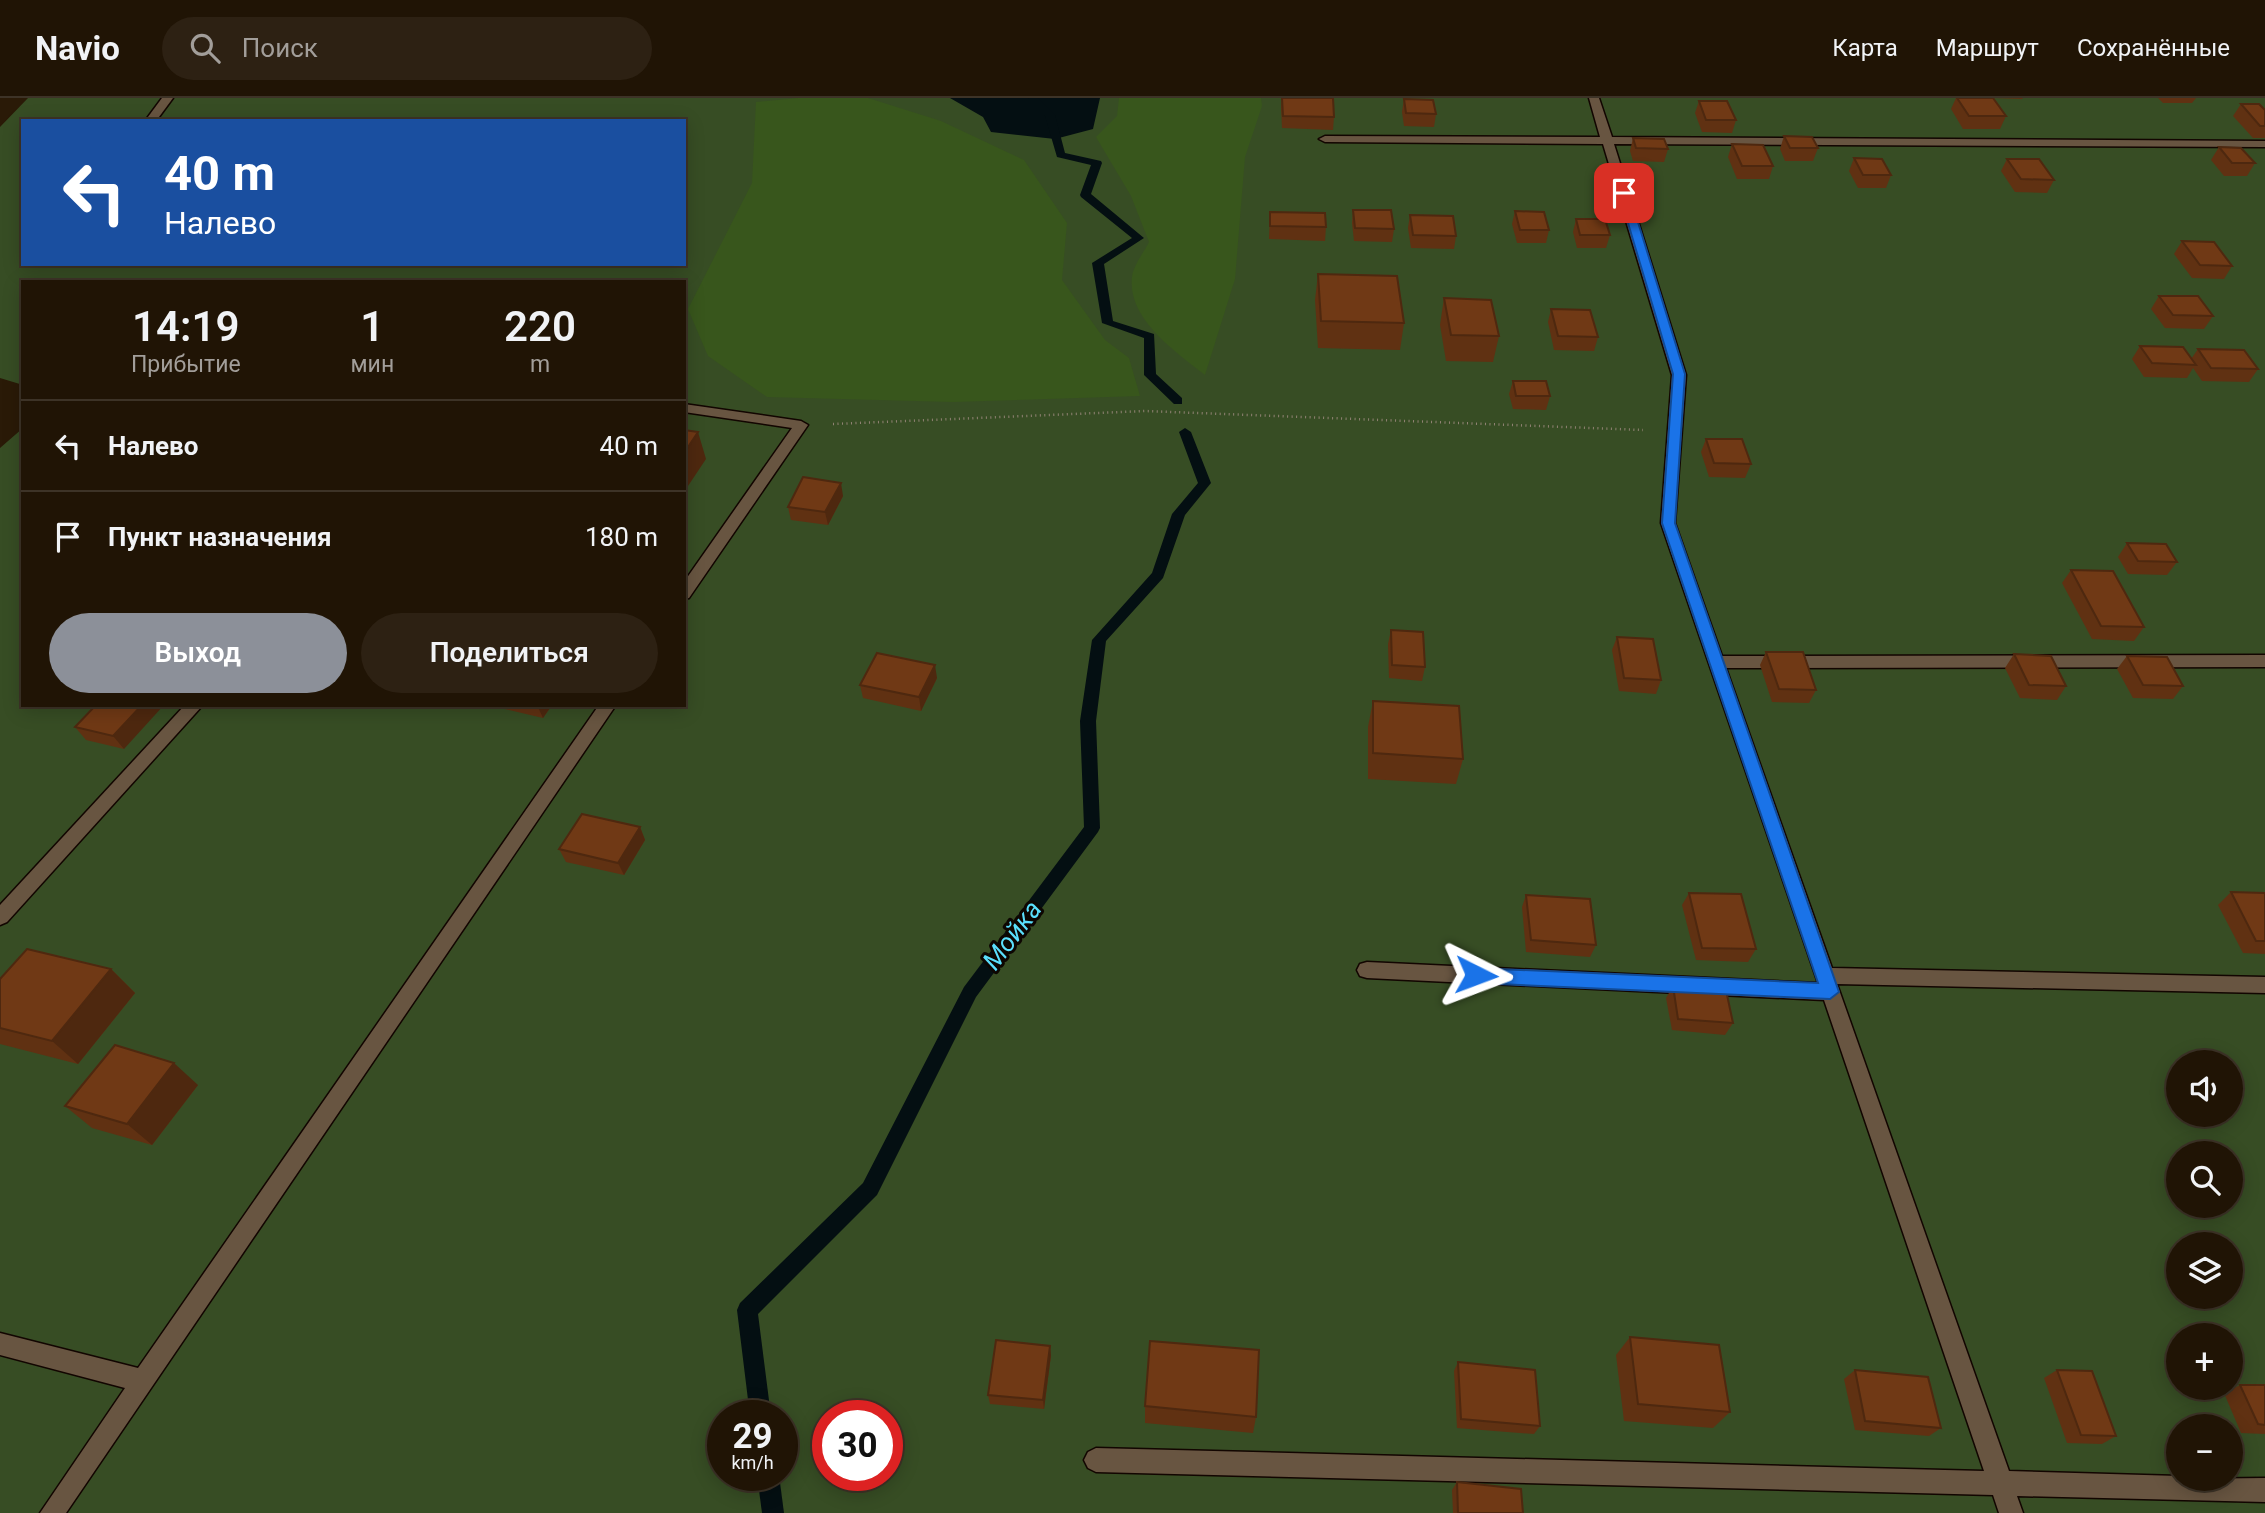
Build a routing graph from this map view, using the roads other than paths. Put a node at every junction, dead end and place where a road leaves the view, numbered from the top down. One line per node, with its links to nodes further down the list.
1 (168, 98): 3 (street)
2 (1594, 98): 5 (street)
3 (152, 119)
4 (1325, 139): 5 (street)
5 (1609, 142): 6 (street); 10 (street)
6 (2265, 144)
7 (686, 408): 8 (street)
8 (686, 591)
9 (2265, 661): 10 (street)
10 (1716, 662): 15 (street)
11 (193, 707): 13 (street)
12 (607, 707): 18 (street)
13 (0, 917)
14 (1367, 970): 15 (street)
15 (1827, 984): 16 (street); 20 (street)
16 (2265, 985)
17 (0, 1344): 18 (street)
18 (143, 1381): 22 (street)
19 (1096, 1460): 20 (street)
20 (2000, 1482): 21 (street); 23 (street)
21 (2265, 1490)
22 (52, 1513)
23 (2011, 1513)

